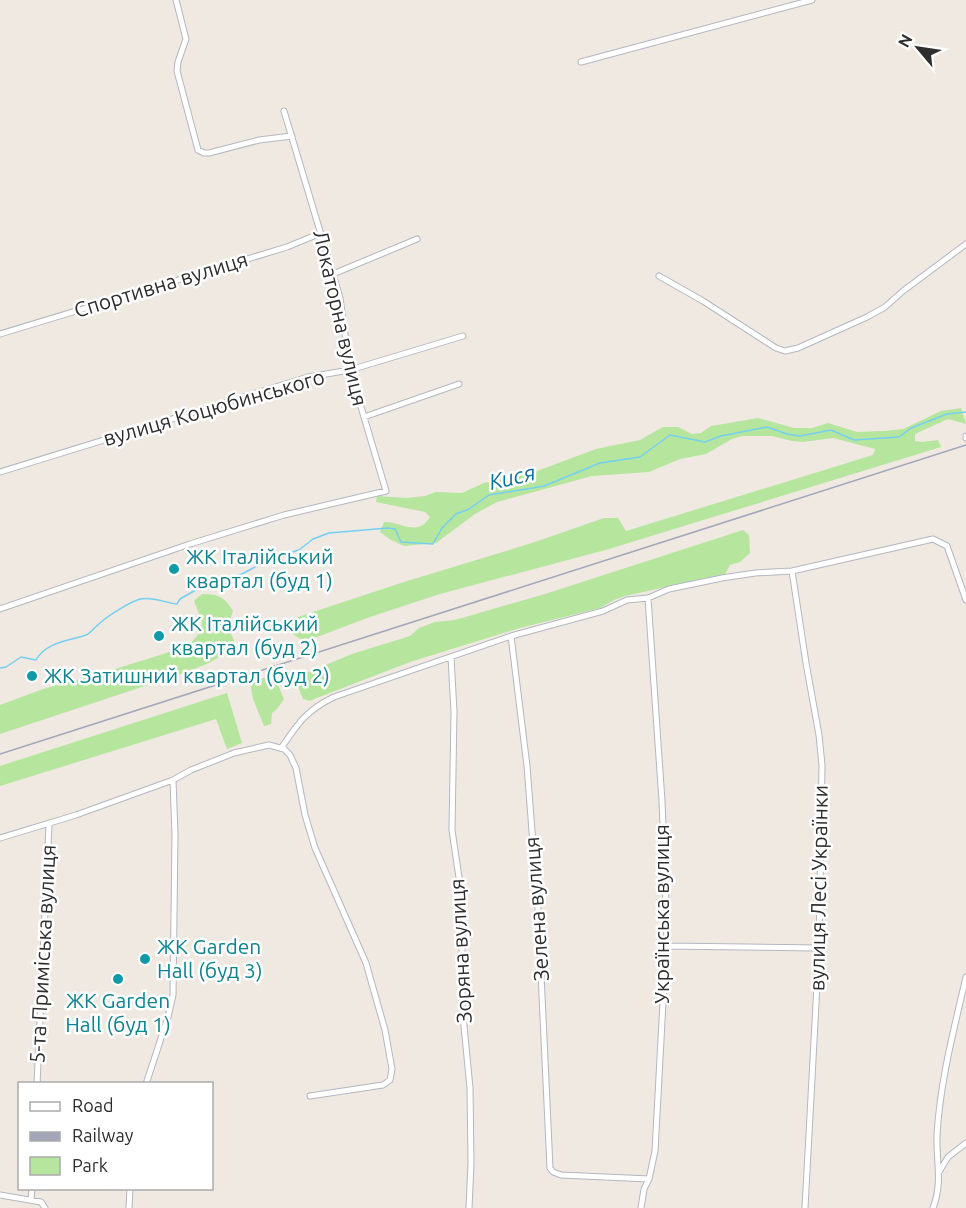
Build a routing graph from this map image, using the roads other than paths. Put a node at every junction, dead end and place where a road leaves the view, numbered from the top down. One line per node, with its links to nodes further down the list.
1 (176, 0): 5 (street)
2 (812, 0): 3 (street)
3 (581, 62)
4 (284, 111): 5 (street, Локаторна вулиця)
5 (292, 136): 6 (street, Локаторна вулиця)
6 (321, 233): 9 (street, Локаторна вулиця); 11 (street, Спортивна вулиця)
7 (417, 239): 9 (street)
8 (966, 244): 10 (street)
9 (333, 274): 13 (street, Локаторна вулиця)
10 (658, 276)
11 (0, 334)
12 (463, 336): 13 (street, вулиця Коцюбинського)
13 (350, 370): 15 (street, Локаторна вулиця); 16 (street, вулиця Коцюбинського)
14 (459, 384): 15 (street)
15 (364, 417): 21 (street, Локаторна вулиця)
16 (0, 472)
17 (792, 571): 18 (street); 19 (street); 29 (street, вулиця Лесі Українки)
18 (964, 586): 20 (street)
19 (648, 598): 22 (street); 28 (street, Українська вулиця)
20 (966, 600)
21 (0, 609)
22 (511, 636): 23 (street); 36 (street, Зелена вулиця)
23 (451, 657): 24 (street); 43 (street, Зоряна вулиця)
24 (282, 747): 25 (street); 33 (street)
25 (174, 780): 26 (street); 32 (street)
26 (49, 825): 27 (street); 31 (street, 5-та Приміська вулиця)
27 (0, 838)
28 (667, 946): 29 (street); 36 (street, Українська вулиця)
29 (819, 948): 45 (street, вулиця Лесі Українки)
30 (966, 977): 35 (street)
31 (37, 1082)
32 (146, 1082)
33 (310, 1096)
34 (966, 1143): 35 (street)
35 (939, 1172): 46 (street)
36 (649, 1179): 44 (street, Українська вулиця)
37 (32, 1190): 40 (street)
38 (130, 1190): 42 (street)
39 (0, 1195): 40 (street)
40 (31, 1200): 41 (street)
41 (45, 1208)
42 (129, 1208)
43 (469, 1208)
44 (641, 1208)
45 (805, 1208)
46 (933, 1208)

